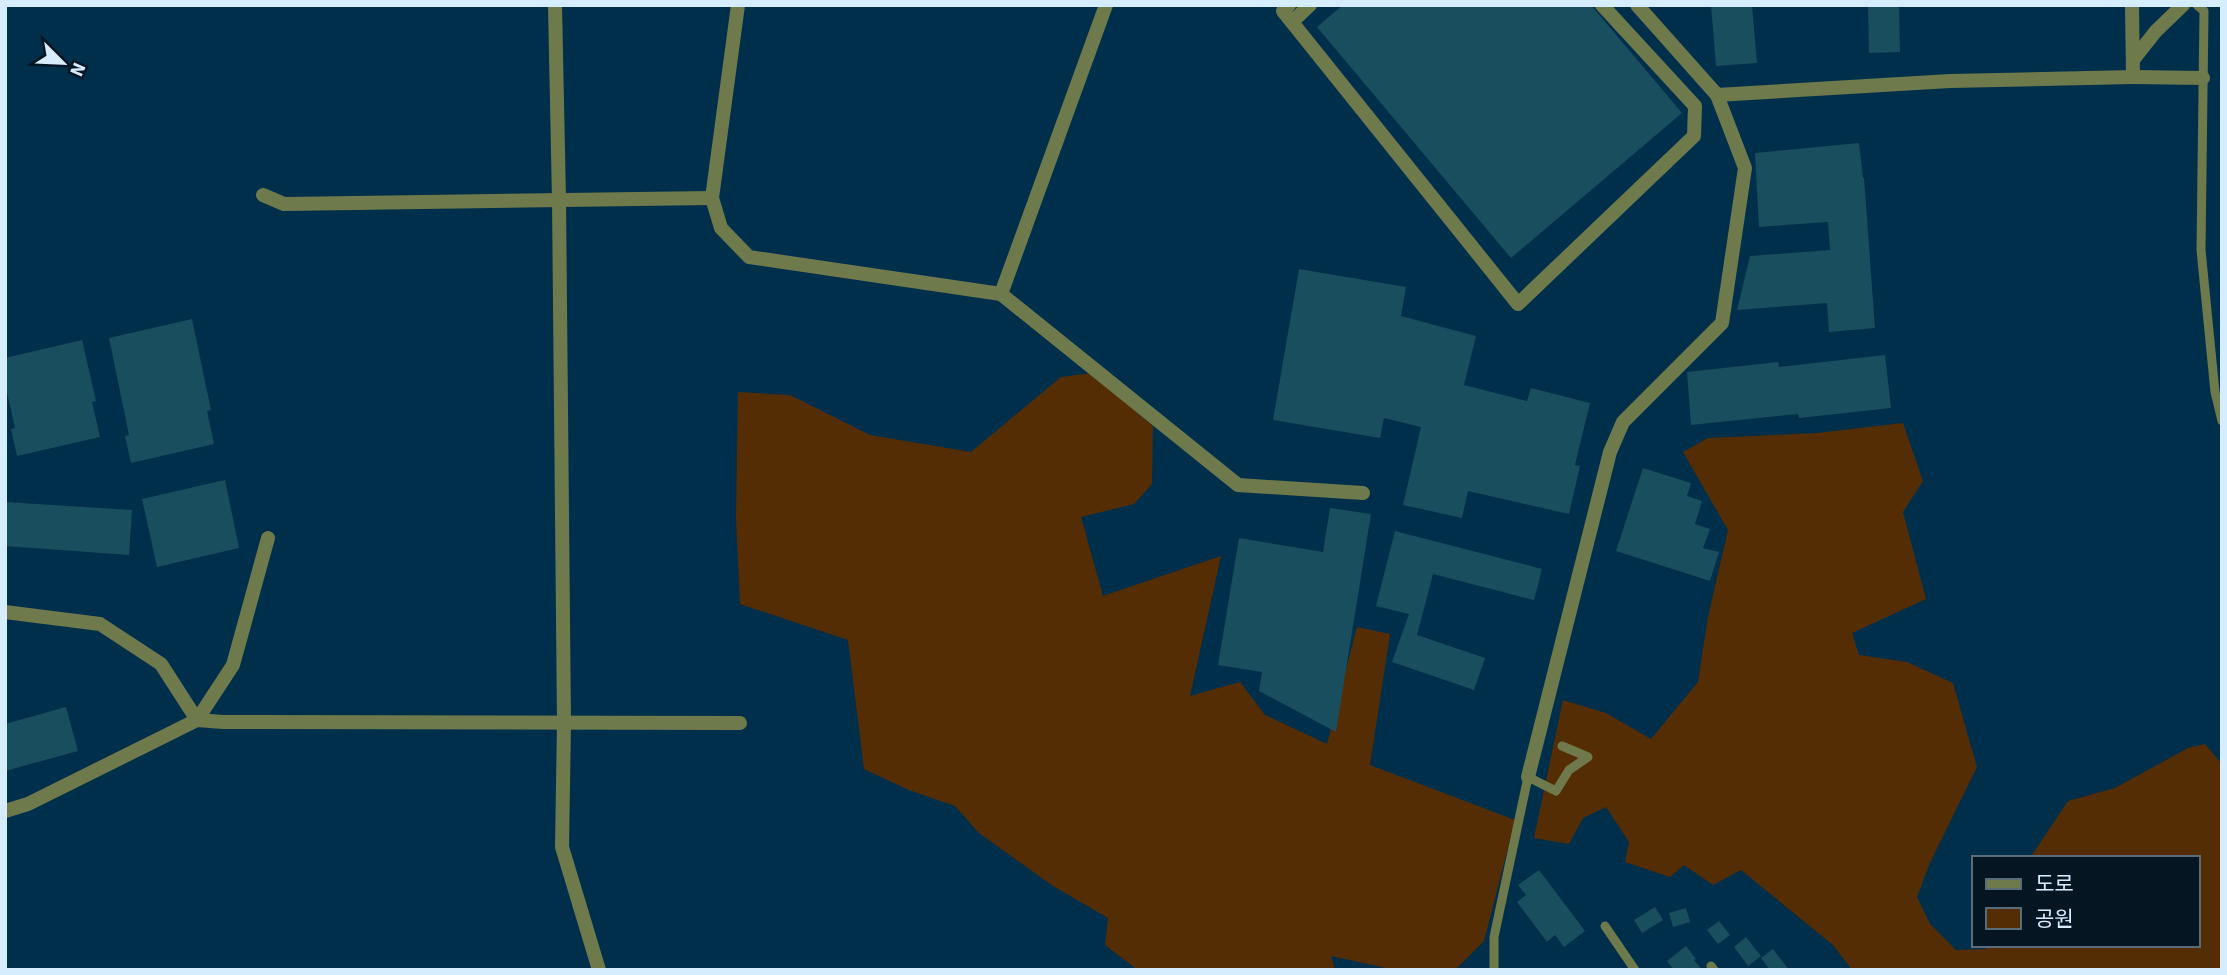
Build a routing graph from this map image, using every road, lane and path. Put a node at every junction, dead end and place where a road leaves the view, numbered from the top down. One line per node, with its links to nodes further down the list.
1 (555, 5): 18 (street)
2 (738, 5): 17 (street)
3 (1106, 5): 19 (street)
4 (1289, 5): 11 (street)
5 (1310, 5): 11 (street)
6 (1602, 5): 11 (street)
7 (1637, 5): 15 (street)
8 (2132, 5): 12 (street)
9 (2183, 5): 12 (street)
10 (2197, 5): 14 (lane)
11 (1292, 22)
12 (2133, 60): 13 (street)
13 (2133, 77): 14 (street); 15 (street)
14 (2203, 78): 20 (lane)
15 (1717, 95): 28 (street)
16 (263, 195): 18 (street)
17 (712, 198): 18 (street); 19 (street)
18 (559, 200): 25 (street)
19 (1002, 294): 21 (street)
20 (2222, 421)
21 (1363, 493)
22 (268, 538): 24 (street)
23 (5, 612): 24 (street)
24 (197, 720): 25 (street); 29 (street)
25 (564, 723): 26 (street); 31 (street)
26 (740, 723)
27 (1562, 746): 28 (lane)
28 (1528, 777): 32 (lane)
29 (5, 811)
30 (1605, 926): 33 (lane)
31 (599, 970)
32 (1494, 970)
33 (1635, 970)

